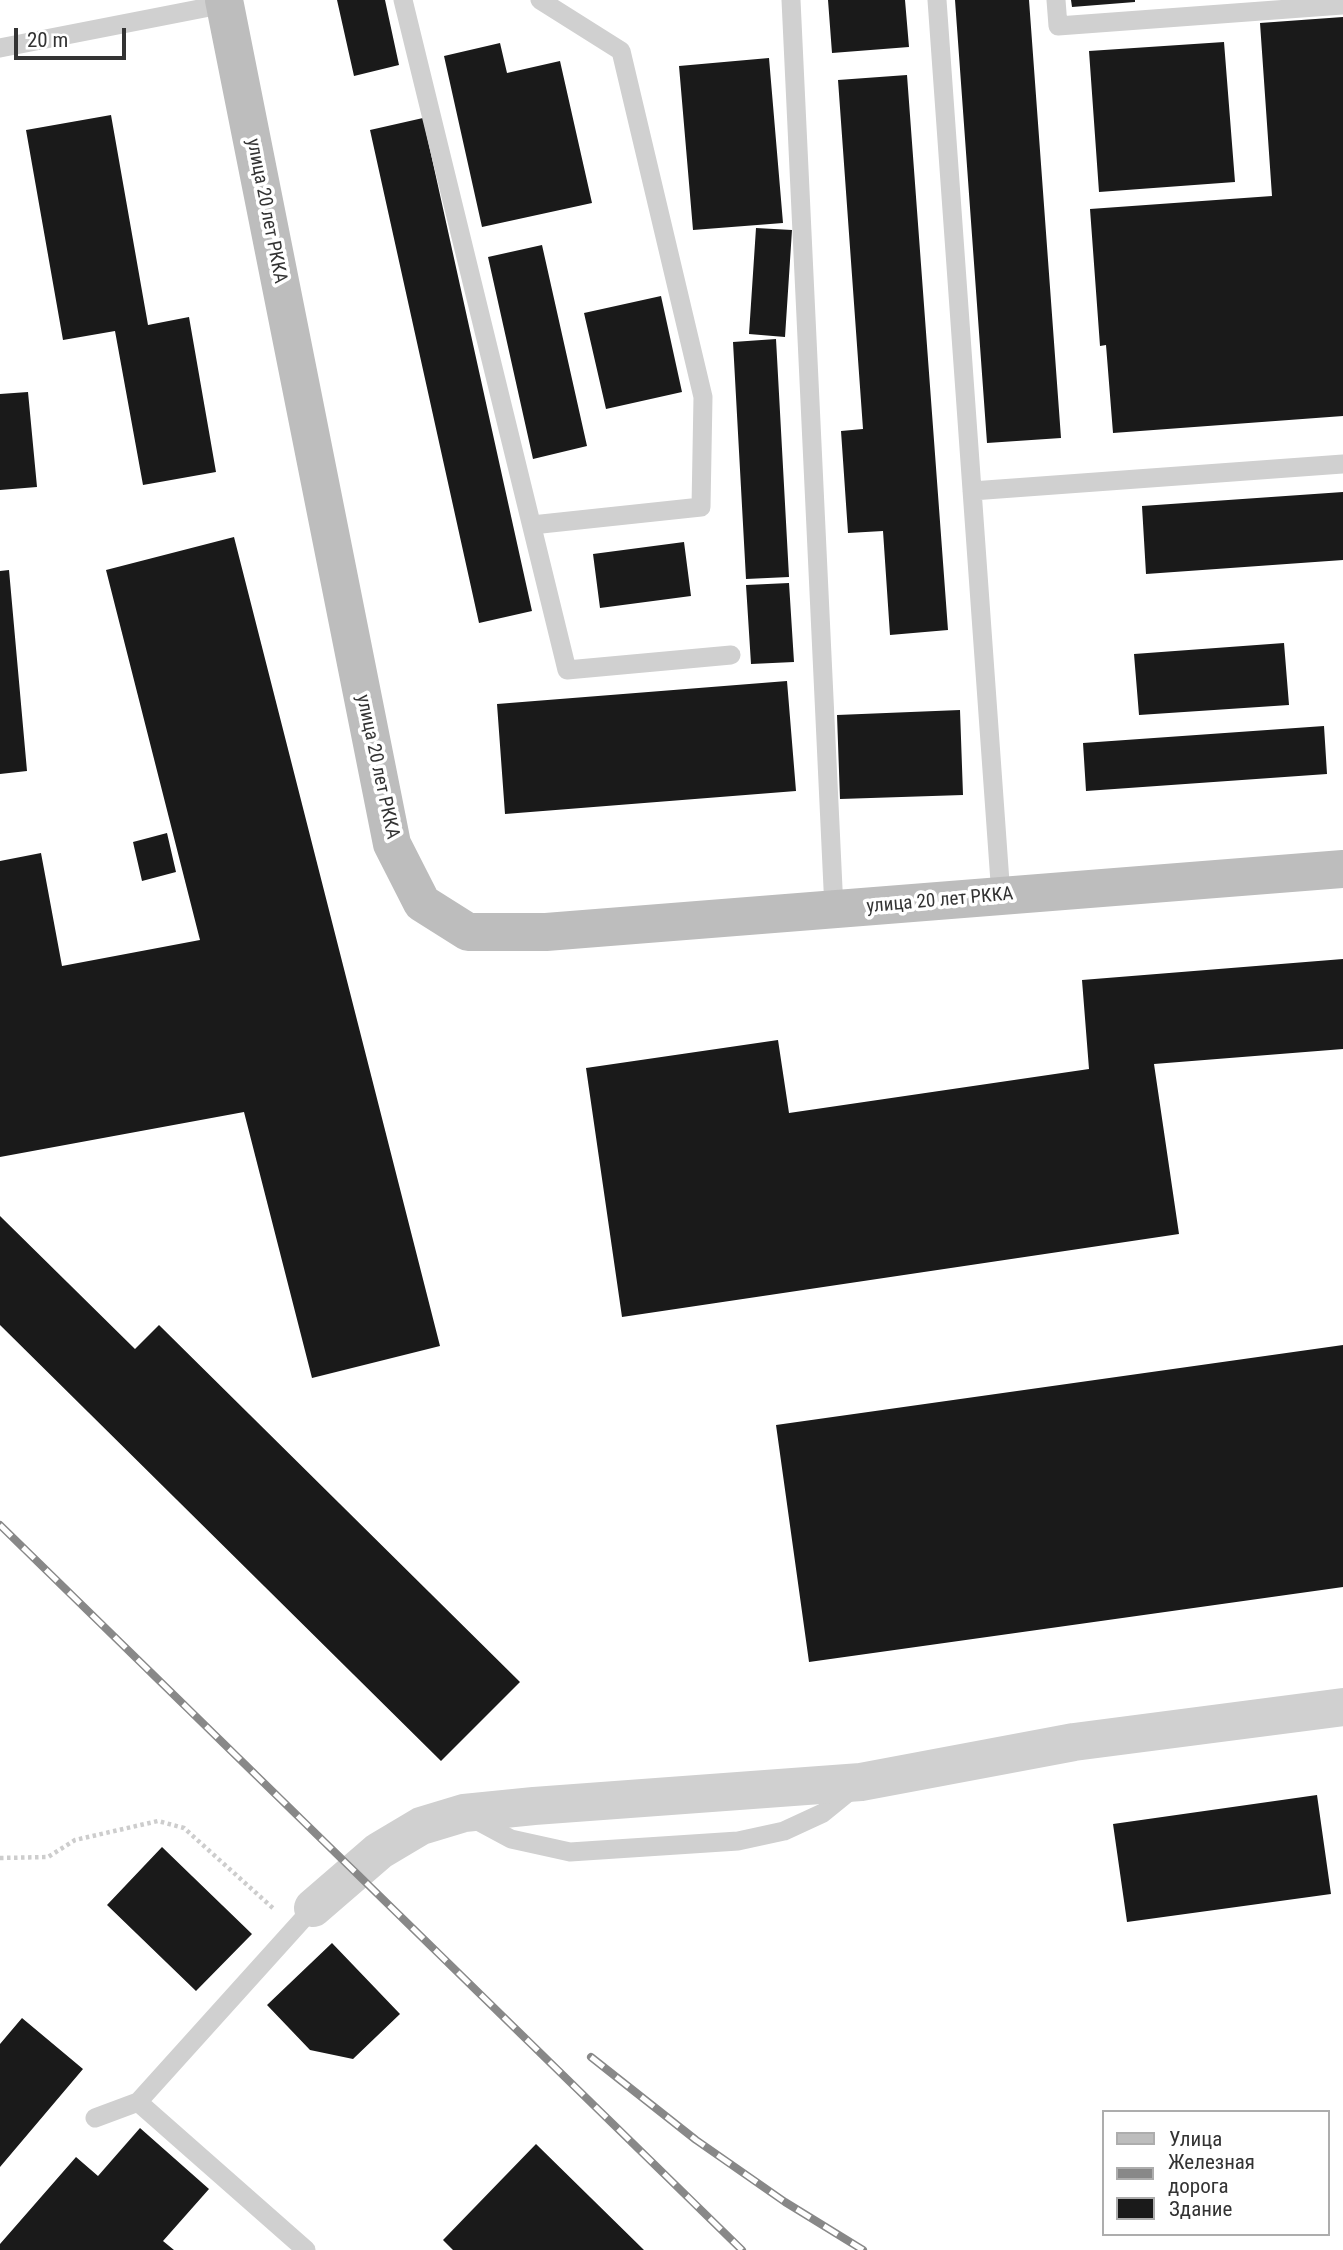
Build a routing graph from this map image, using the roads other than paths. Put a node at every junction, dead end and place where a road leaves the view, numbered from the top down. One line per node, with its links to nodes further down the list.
1 (402, 0): 11 (lane)
2 (540, 0): 11 (lane)
3 (791, 0): 15 (lane)
4 (937, 0): 10 (lane)
5 (1056, 0): 7 (lane)
6 (224, 2): 8 (lane); 15 (main road, улица 20 лет РККА)
7 (1343, 5)
8 (0, 48)
9 (1343, 464): 10 (lane)
10 (972, 491): 14 (lane)
11 (532, 525): 12 (lane)
12 (731, 654)
13 (1343, 869): 14 (main road, улица 20 лет РККА)
14 (1001, 896): 15 (main road, улица 20 лет РККА)
15 (834, 909)
16 (1343, 1707): 17 (street)
17 (861, 1782): 18 (street); 18 (lane)
18 (464, 1813): 19 (street)
19 (304, 1918): 20 (lane)
20 (138, 2102): 21 (lane); 22 (lane)
21 (95, 2118)
22 (306, 2250)

